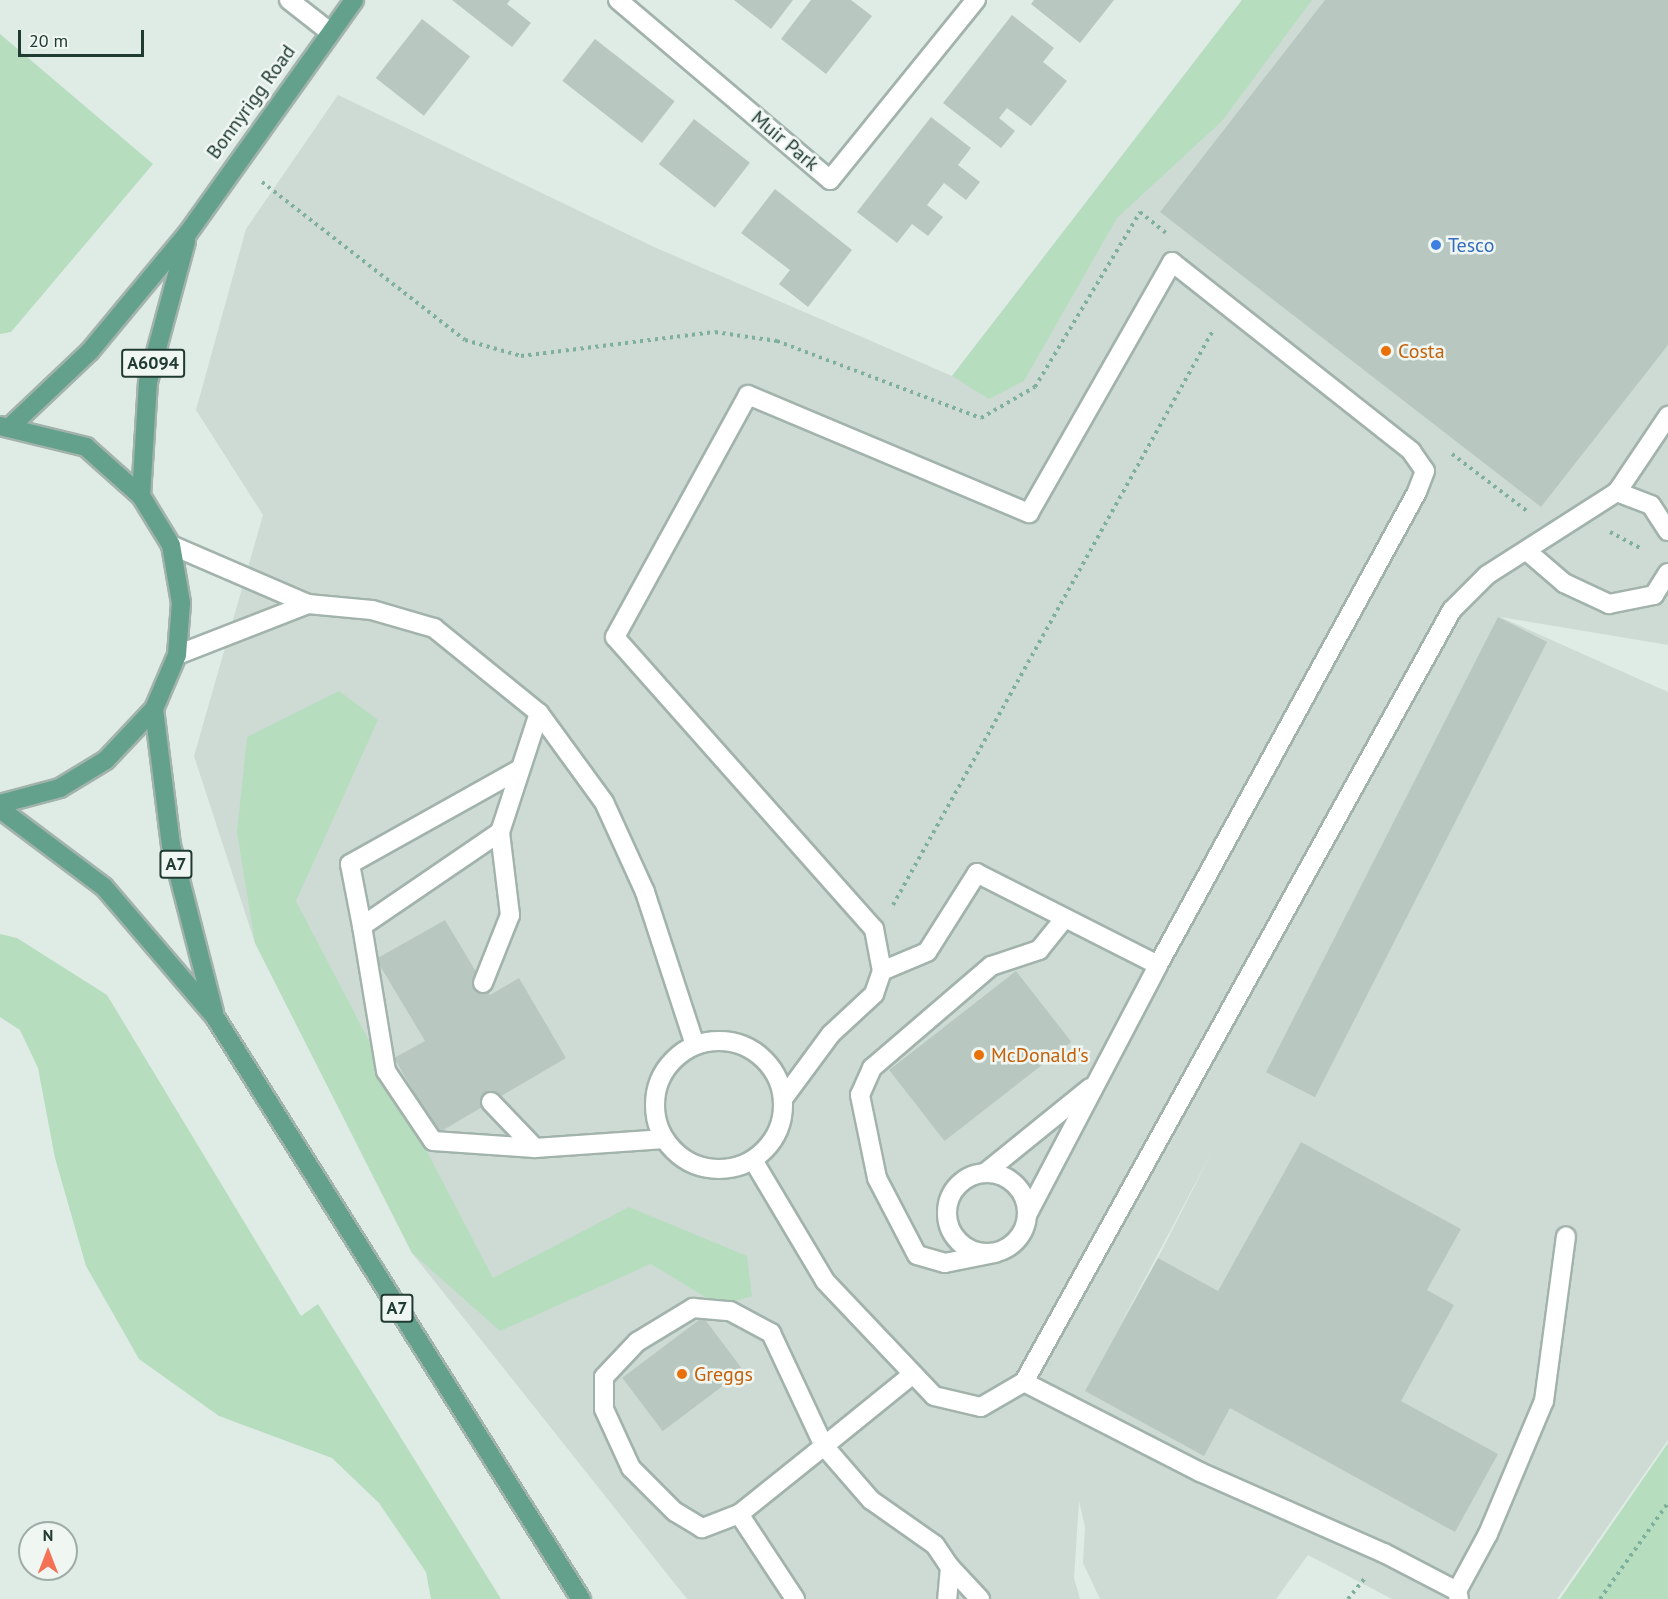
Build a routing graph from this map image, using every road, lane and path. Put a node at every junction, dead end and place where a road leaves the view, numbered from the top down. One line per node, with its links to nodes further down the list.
1 (289, 0): 5 (street)
2 (354, 0): 5 (main road, Bonnyrigg Road / A6094)
3 (618, 0): 4 (street, Muir Park)
4 (976, 0)
5 (330, 32): 6 (main road, Bonnyrigg Road / A6094)
6 (235, 161): 7 (main road, Bonnyrigg Road / A6094); 8 (path)
7 (188, 233): 11 (main road, Bonnyrigg Road / A6094); 14 (main road, Bonnyrigg Road / A6094)
8 (1176, 240)
9 (1226, 307): 32 (path); 32 (street); 33 (street)
10 (1668, 416): 13 (street)
11 (6, 426): 14 (main road)
12 (1448, 451): 16 (path)
13 (1617, 492): 15 (street); 17 (street)
14 (141, 496): 18 (main road)
15 (1588, 513): 19 (path); 20 (street)
16 (1538, 519)
17 (1668, 531)
18 (171, 545): 22 (street); 23 (main road)
19 (1647, 551)
20 (1528, 552): 21 (street); 49 (street)
21 (1668, 573)
22 (308, 604): 23 (street); 25 (street)
23 (177, 655): 24 (main road)
24 (154, 709): 27 (main road); 36 (main road, A7)
25 (539, 713): 26 (street); 37 (street)
26 (520, 770): 29 (street); 31 (street)
27 (0, 804)
28 (0, 809): 36 (main road, A7)
29 (500, 832): 31 (street); 35 (street)
30 (1064, 919): 33 (street); 34 (street); 47 (street)
31 (362, 926): 42 (street)
32 (874, 929): 34 (street)
33 (1158, 965): 38 (street)
34 (882, 970): 39 (street)
35 (483, 983)
36 (215, 1017): 55 (main road, A7)
37 (695, 1045): 39 (street); 41 (street)
38 (1096, 1083): 44 (street); 45 (street)
39 (783, 1099): 43 (street)
40 (491, 1102): 42 (street)
41 (665, 1139): 42 (street); 43 (street)
42 (534, 1148)
43 (753, 1160): 48 (street)
44 (985, 1173): 45 (street); 47 (street)
45 (1027, 1215): 47 (street)
46 (1566, 1236): 54 (street)
47 (995, 1252)
48 (913, 1374): 49 (street); 50 (street)
49 (1024, 1382): 54 (street)
50 (825, 1446): 52 (street); 52 (street); 53 (street)
51 (1668, 1503): 59 (path)
52 (739, 1514): 56 (street)
53 (950, 1567): 57 (street); 58 (street)
54 (1458, 1595)
55 (581, 1599)
56 (795, 1599)
57 (947, 1599)
58 (980, 1599)
59 (1600, 1599)

